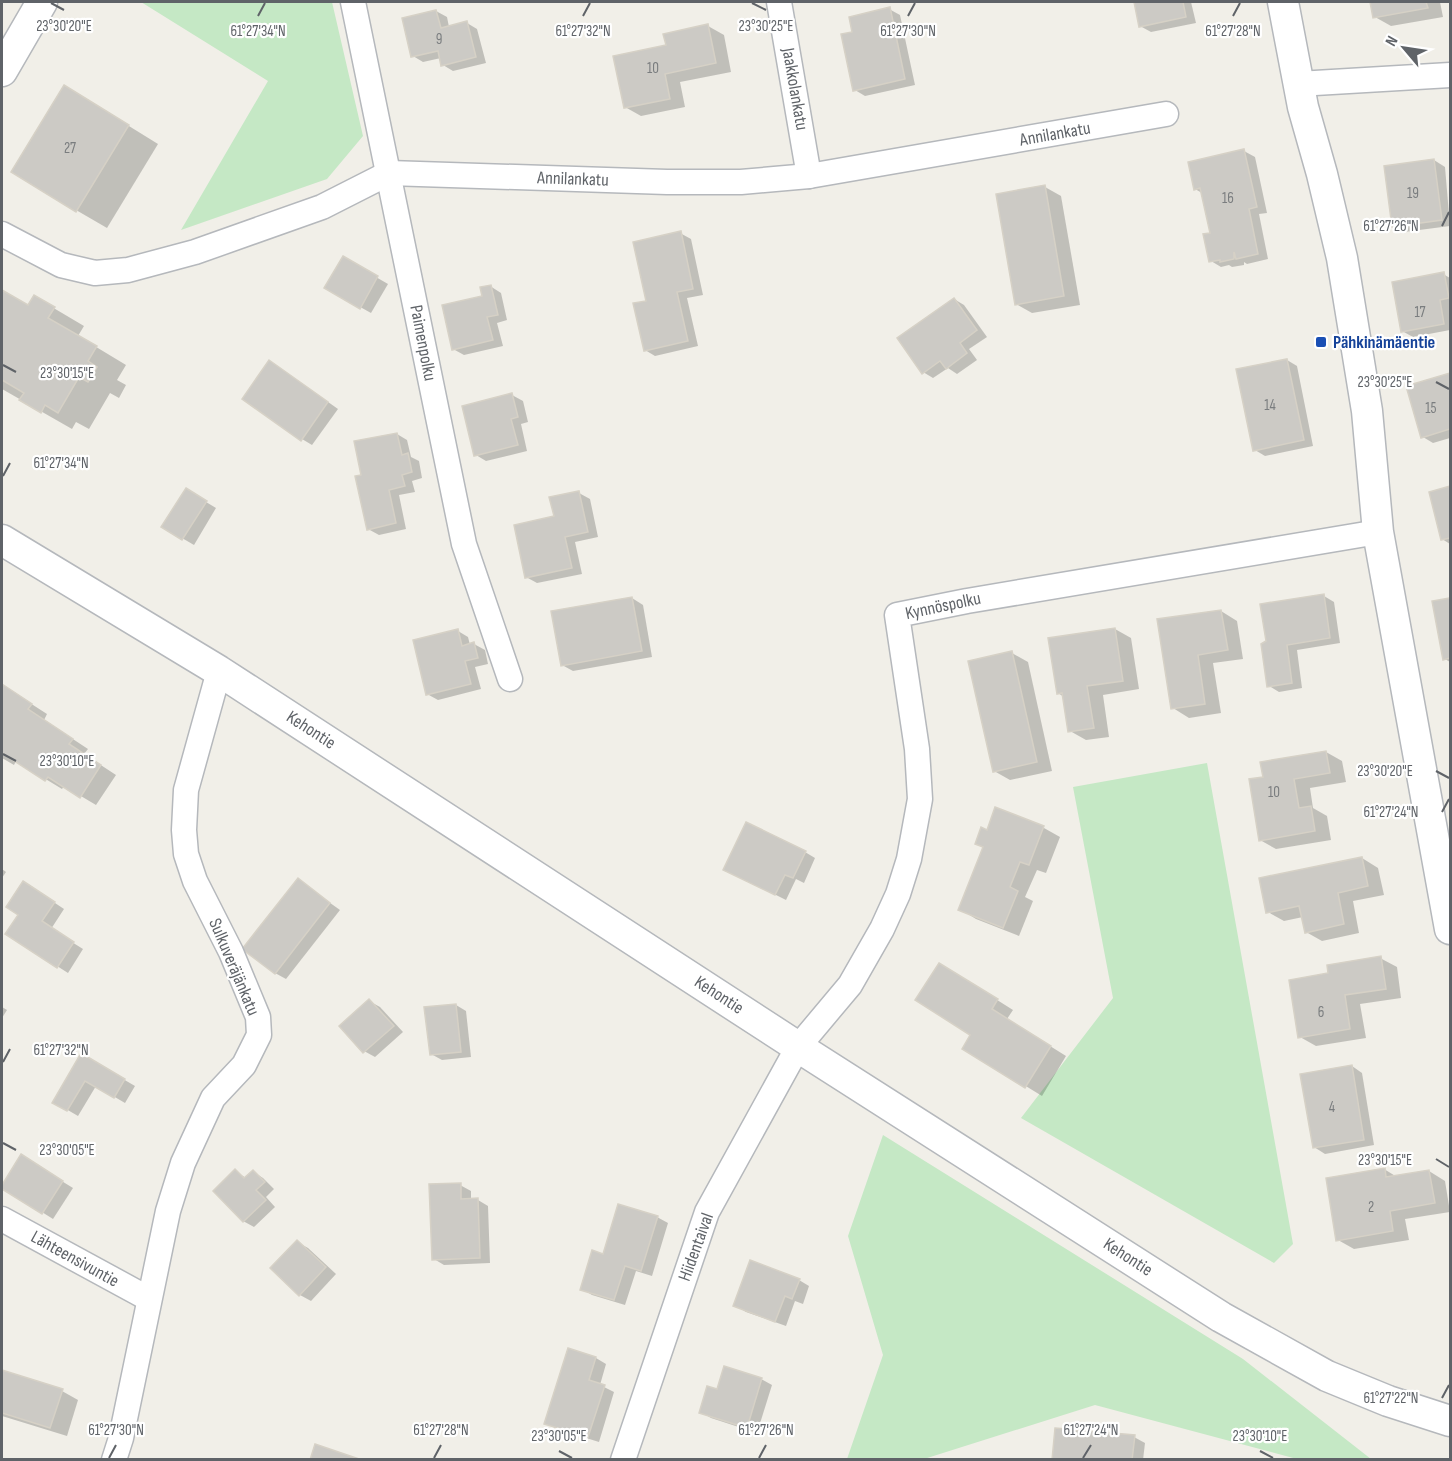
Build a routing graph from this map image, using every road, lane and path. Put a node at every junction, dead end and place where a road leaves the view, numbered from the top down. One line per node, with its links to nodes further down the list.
1 (42, 2): 5 (street)
2 (353, 2): 9 (street, Paimenpolku)
3 (779, 2): 10 (street, Jaakkolankatu)
4 (1283, 2): 7 (street)
5 (2, 71)
6 (1450, 75): 7 (street)
7 (1298, 84): 12 (street)
8 (1166, 114): 10 (street, Annilankatu)
9 (389, 173): 10 (street, Annilankatu); 11 (street, Annilankatu); 15 (street, Paimenpolku)
10 (809, 176)
11 (2, 234)
12 (1378, 532): 16 (street); 17 (street, Kynnöspolku)
13 (2, 540): 14 (street, Kehontie)
14 (219, 671): 17 (street, Kehontie); 19 (street, Sulkuveräjänkatu)
15 (510, 679)
16 (1450, 929)
17 (798, 1047): 20 (street, Kehontie); 22 (street, Hiidentaival)
18 (2, 1219): 19 (street, Lähteensivuntie)
19 (149, 1299): 21 (street, Sulkuveräjänkatu)
20 (1450, 1421)
21 (114, 1460)
22 (624, 1460)

